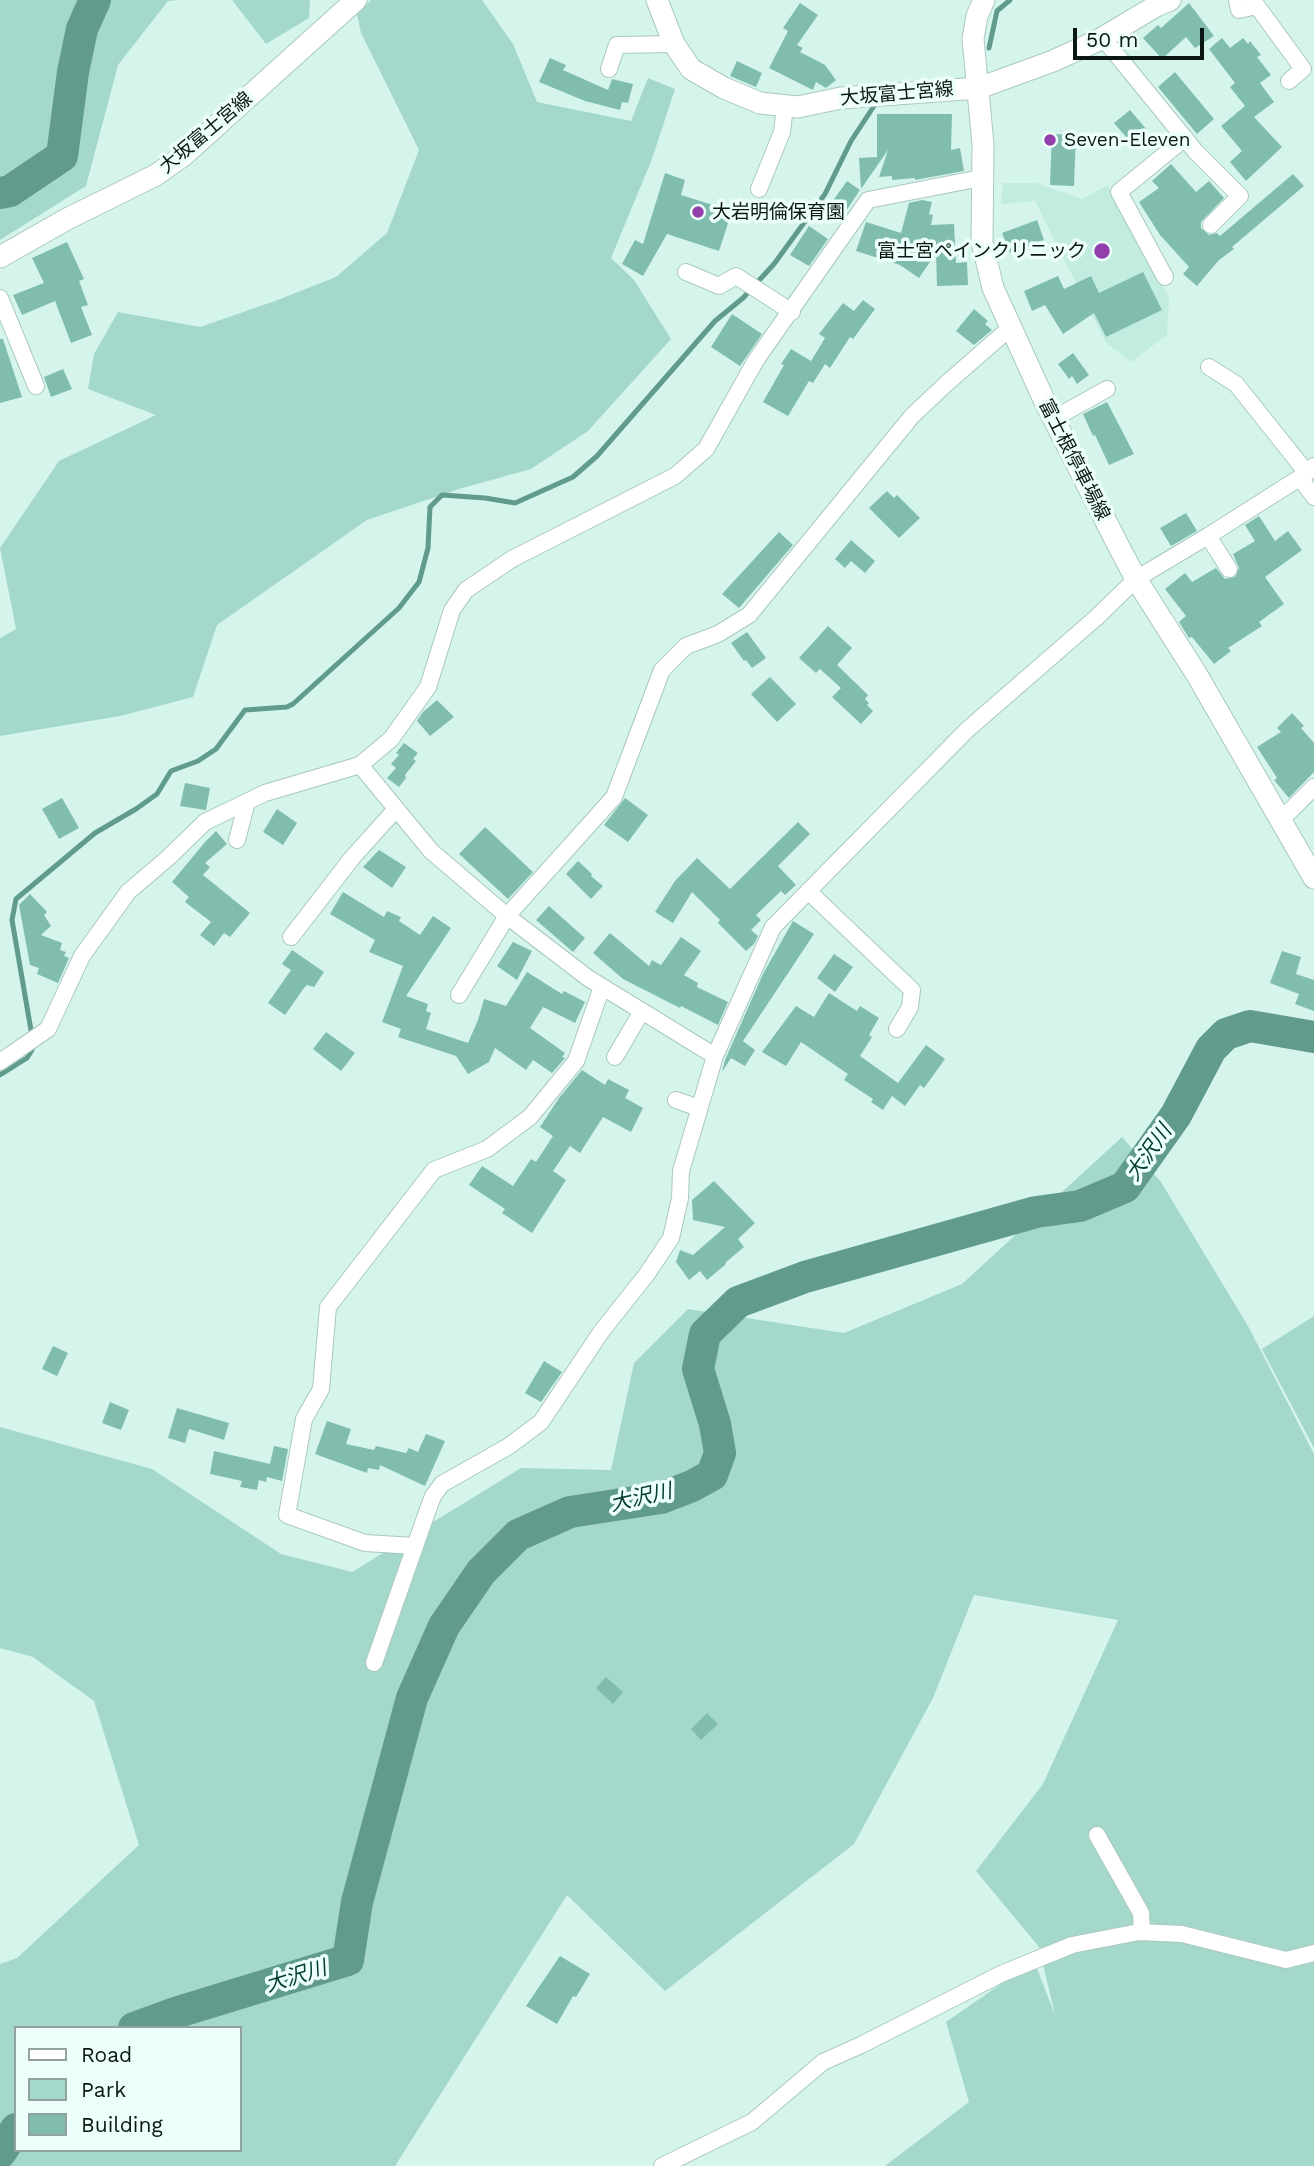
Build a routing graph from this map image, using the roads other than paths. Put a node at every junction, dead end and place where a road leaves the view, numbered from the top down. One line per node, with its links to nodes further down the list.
1 (356, 0): 16 (main road, 大坂富士宮線)
2 (657, 0): 7 (main road, 大坂富士宮線)
3 (984, 0): 10 (main road, 富士根停車場線)
4 (1170, 0): 6 (main road, 大坂富士宮線)
5 (1237, 0): 9 (street)
6 (1103, 38): 10 (main road, 大坂富士宮線); 12 (street)
7 (674, 44): 8 (street); 11 (main road, 大坂富士宮線)
8 (609, 69)
9 (1289, 82)
10 (979, 88): 11 (main road, 大坂富士宮線); 13 (main road, 富士根停車場線)
11 (785, 106): 14 (street)
12 (1185, 138): 15 (street); 18 (street)
13 (981, 178): 20 (street); 21 (main road, 富士根停車場線)
14 (759, 188)
15 (1211, 225)
16 (0, 257)
17 (686, 272): 20 (street)
18 (1165, 277)
19 (0, 298): 23 (street)
20 (792, 312): 31 (street)
21 (1010, 328): 25 (main road, 富士根停車場線); 39 (street)
22 (1209, 367): 26 (street)
23 (36, 386)
24 (1107, 389): 25 (street)
25 (1053, 419): 30 (main road, 富士根停車場線)
26 (1307, 473): 27 (street); 28 (street)
27 (1314, 497)
28 (1208, 536): 29 (street); 30 (street)
29 (1228, 569)
30 (1136, 579): 35 (main road, 富士根停車場線); 38 (street)
31 (360, 765): 33 (street); 34 (street)
32 (1314, 787): 35 (street)
33 (247, 802): 36 (street); 47 (street)
34 (396, 809): 39 (street); 40 (street)
35 (1280, 821): 37 (main road, 富士根停車場線)
36 (237, 840)
37 (1314, 878)
38 (808, 891): 44 (street); 46 (street)
39 (507, 916): 41 (street); 42 (street)
40 (291, 937)
41 (602, 987): 43 (street); 50 (street)
42 (459, 995)
43 (642, 1011): 45 (street); 46 (street)
44 (897, 1029)
45 (615, 1056)
46 (715, 1056): 49 (street)
47 (0, 1062)
48 (676, 1100): 49 (street)
49 (699, 1108): 50 (street)
50 (415, 1546): 51 (street)
51 (374, 1663)
52 (1097, 1835): 53 (street)
53 (1142, 1932): 54 (street); 55 (street)
54 (1314, 1953)
55 (662, 2166)

